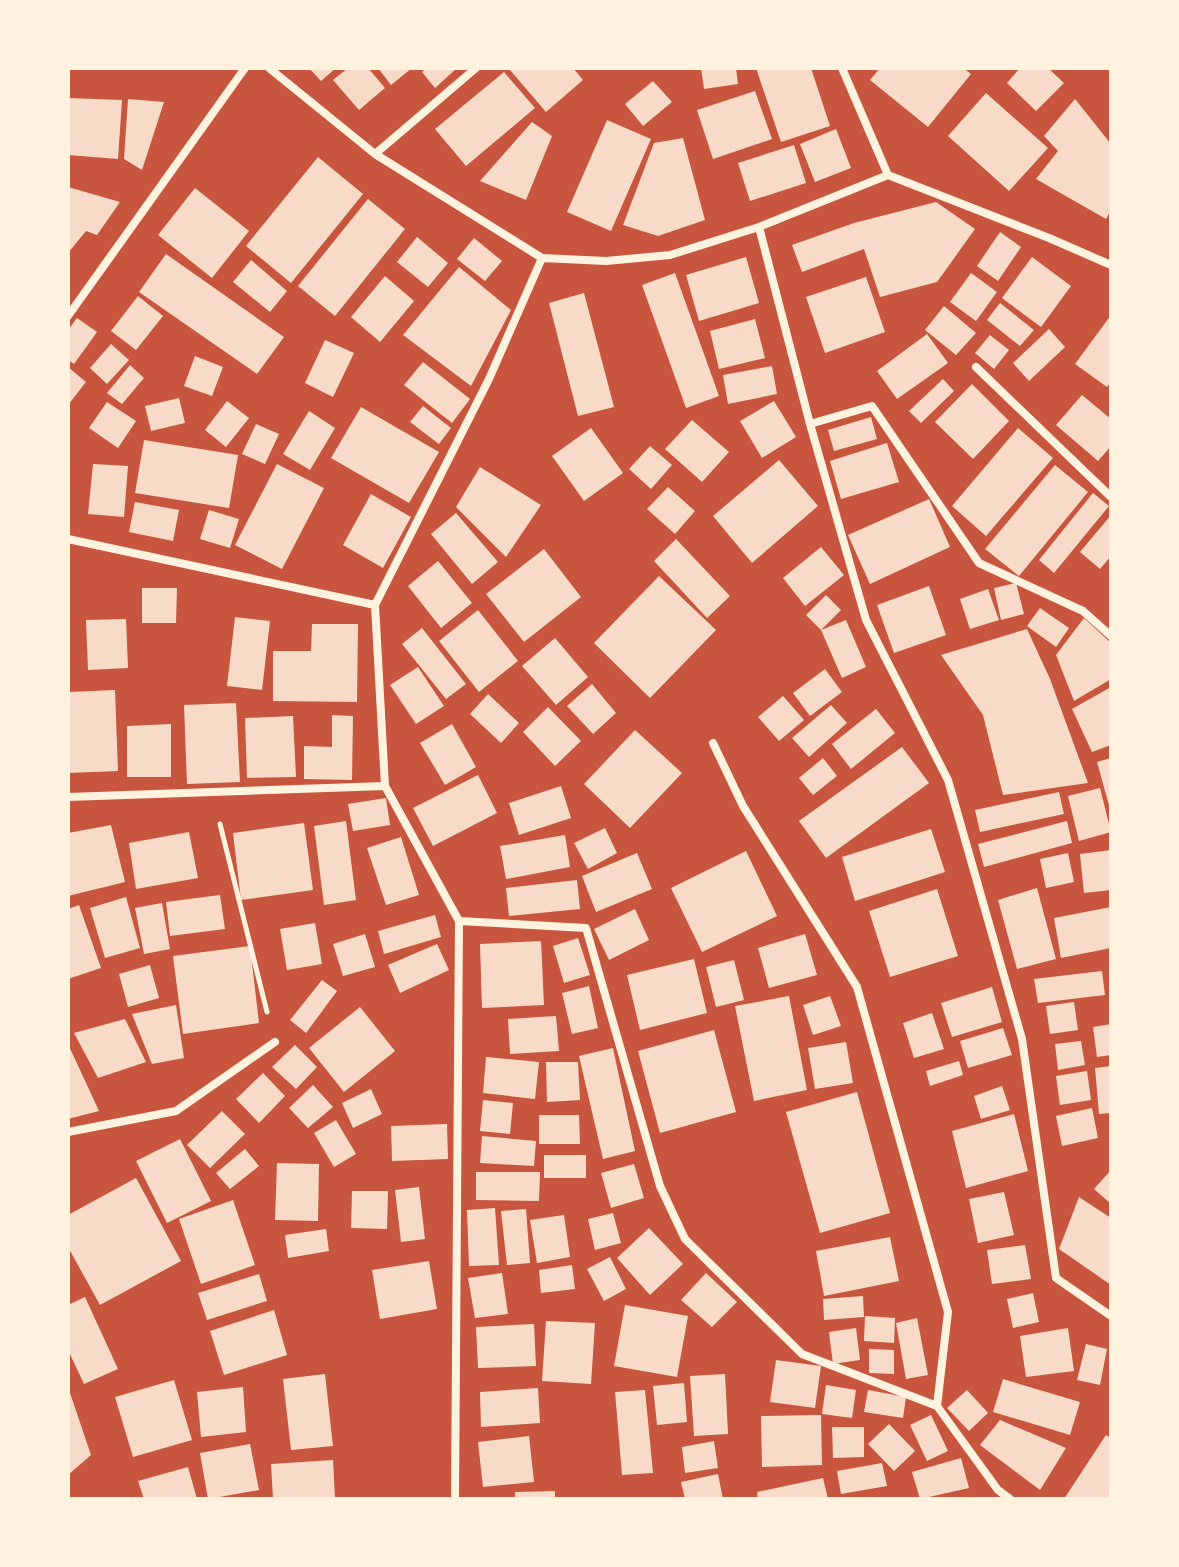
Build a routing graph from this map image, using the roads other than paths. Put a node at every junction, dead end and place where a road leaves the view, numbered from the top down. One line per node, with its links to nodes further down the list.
1 (245, 68): 10 (street)
2 (269, 68): 5 (street)
3 (476, 68): 5 (street)
4 (842, 68): 6 (street)
5 (375, 154): 8 (street)
6 (888, 175): 7 (street); 9 (street)
7 (759, 227): 8 (street); 12 (street)
8 (542, 258): 15 (street)
9 (1111, 265)
10 (68, 316)
11 (976, 367): 13 (street)
12 (810, 424): 16 (street); 23 (street)
13 (1111, 497)
14 (68, 539): 15 (street)
15 (375, 605): 18 (street)
16 (1111, 636)
17 (713, 743): 24 (street)
18 (385, 786): 19 (street); 20 (street)
19 (68, 797)
20 (459, 921): 24 (street); 25 (street)
21 (275, 1042): 22 (street)
22 (68, 1132)
23 (1111, 1316)
24 (937, 1406): 26 (street)
25 (455, 1499)
26 (1010, 1499)

